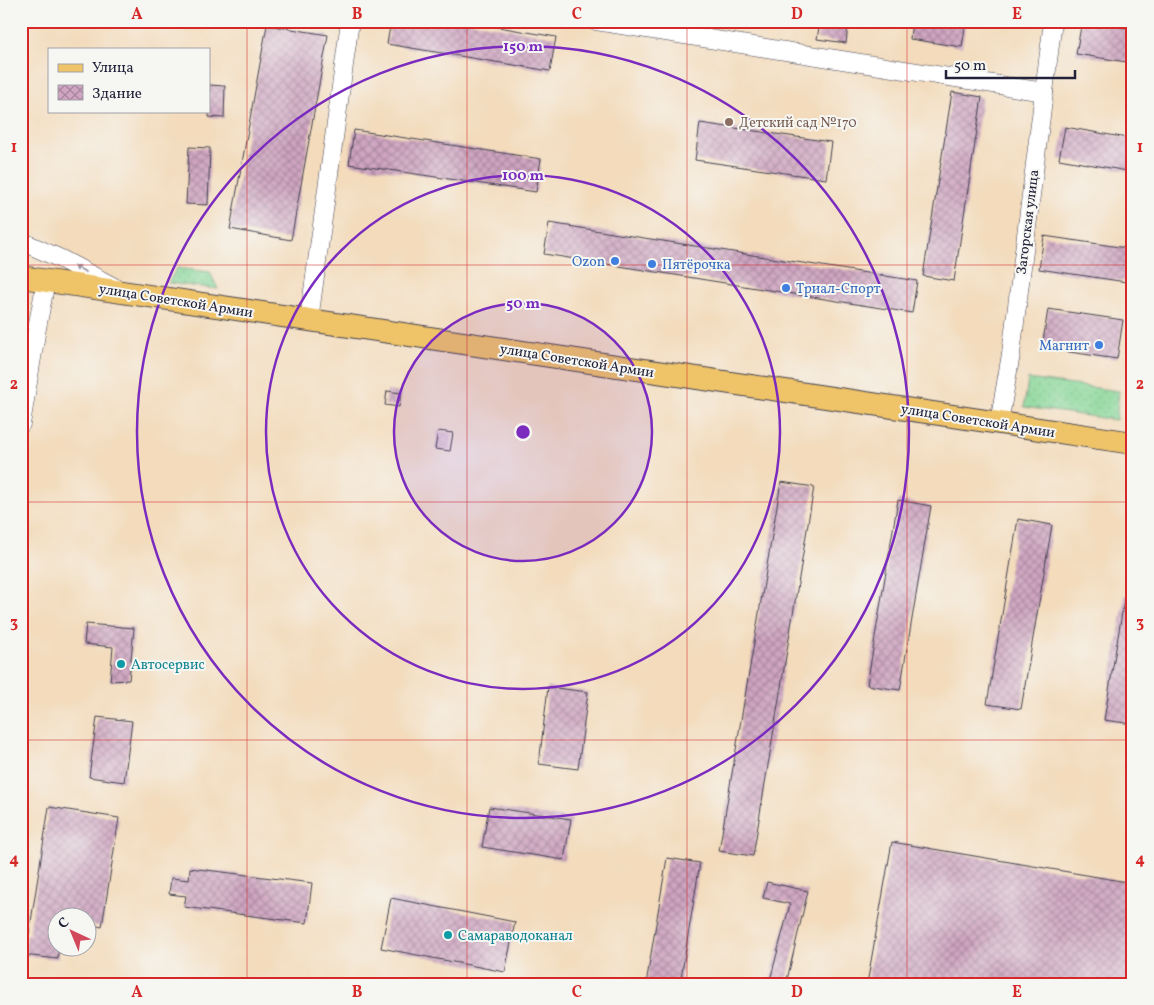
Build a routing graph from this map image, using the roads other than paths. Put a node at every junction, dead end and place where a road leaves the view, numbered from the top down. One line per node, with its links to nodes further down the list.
1 (350, 21): 9 (street)
2 (596, 21): 4 (street)
3 (1053, 21): 4 (street, Загорская улица)
4 (1044, 92): 10 (street, Загорская улица)
5 (21, 241): 8 (street, one-way to 5)
6 (21, 277): 7 (main road, улица Советской Армии)
7 (46, 281): 8 (main road, улица Советской Армии); 11 (street)
8 (123, 292): 9 (main road, улица Советской Армии)
9 (309, 320): 10 (main road, улица Советской Армии)
10 (999, 423): 12 (main road, улица Советской Армии)
11 (21, 424)
12 (1133, 443)

